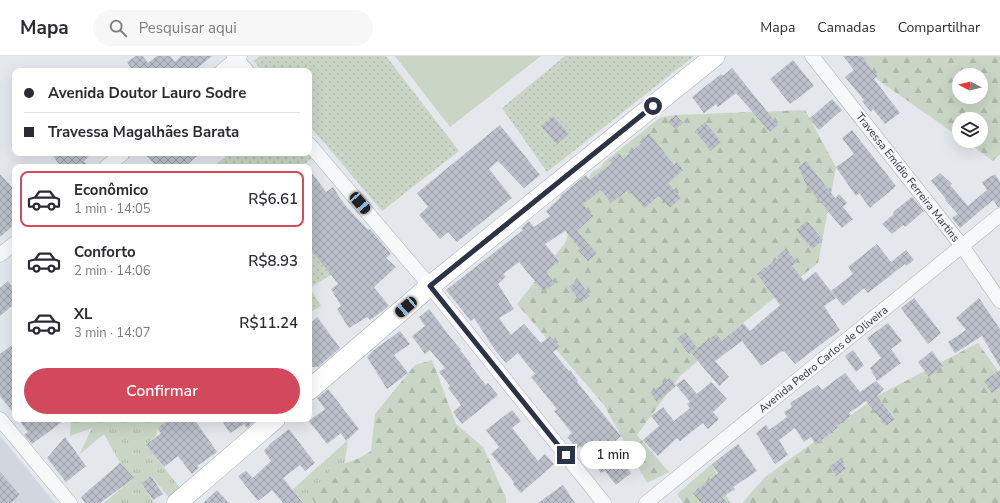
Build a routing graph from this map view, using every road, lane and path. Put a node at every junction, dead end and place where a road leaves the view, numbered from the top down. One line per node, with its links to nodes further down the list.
1 (715, 56): 13 (street)
2 (812, 56): 11 (street, Travessa Emídio Ferreira Martins)
3 (237, 57): 4 (street); 5 (street)
4 (225, 68)
5 (245, 68)
6 (312, 148): 13 (street)
7 (119, 156): 8 (street)
8 (110, 164)
9 (1000, 215): 11 (street, Avenida Pedro Carlos de Oliveira)
10 (12, 245): 12 (street)
11 (962, 246): 14 (street, Travessa Emídio Ferreira Martins); 21 (street, Avenida Pedro Carlos de Oliveira)
12 (0, 255)
13 (430, 286): 15 (street); 20 (street)
14 (1000, 301)
15 (312, 387)
16 (0, 419): 18 (street)
17 (272, 422): 19 (street)
18 (70, 503)
19 (177, 503)
20 (604, 503)
21 (646, 503)

